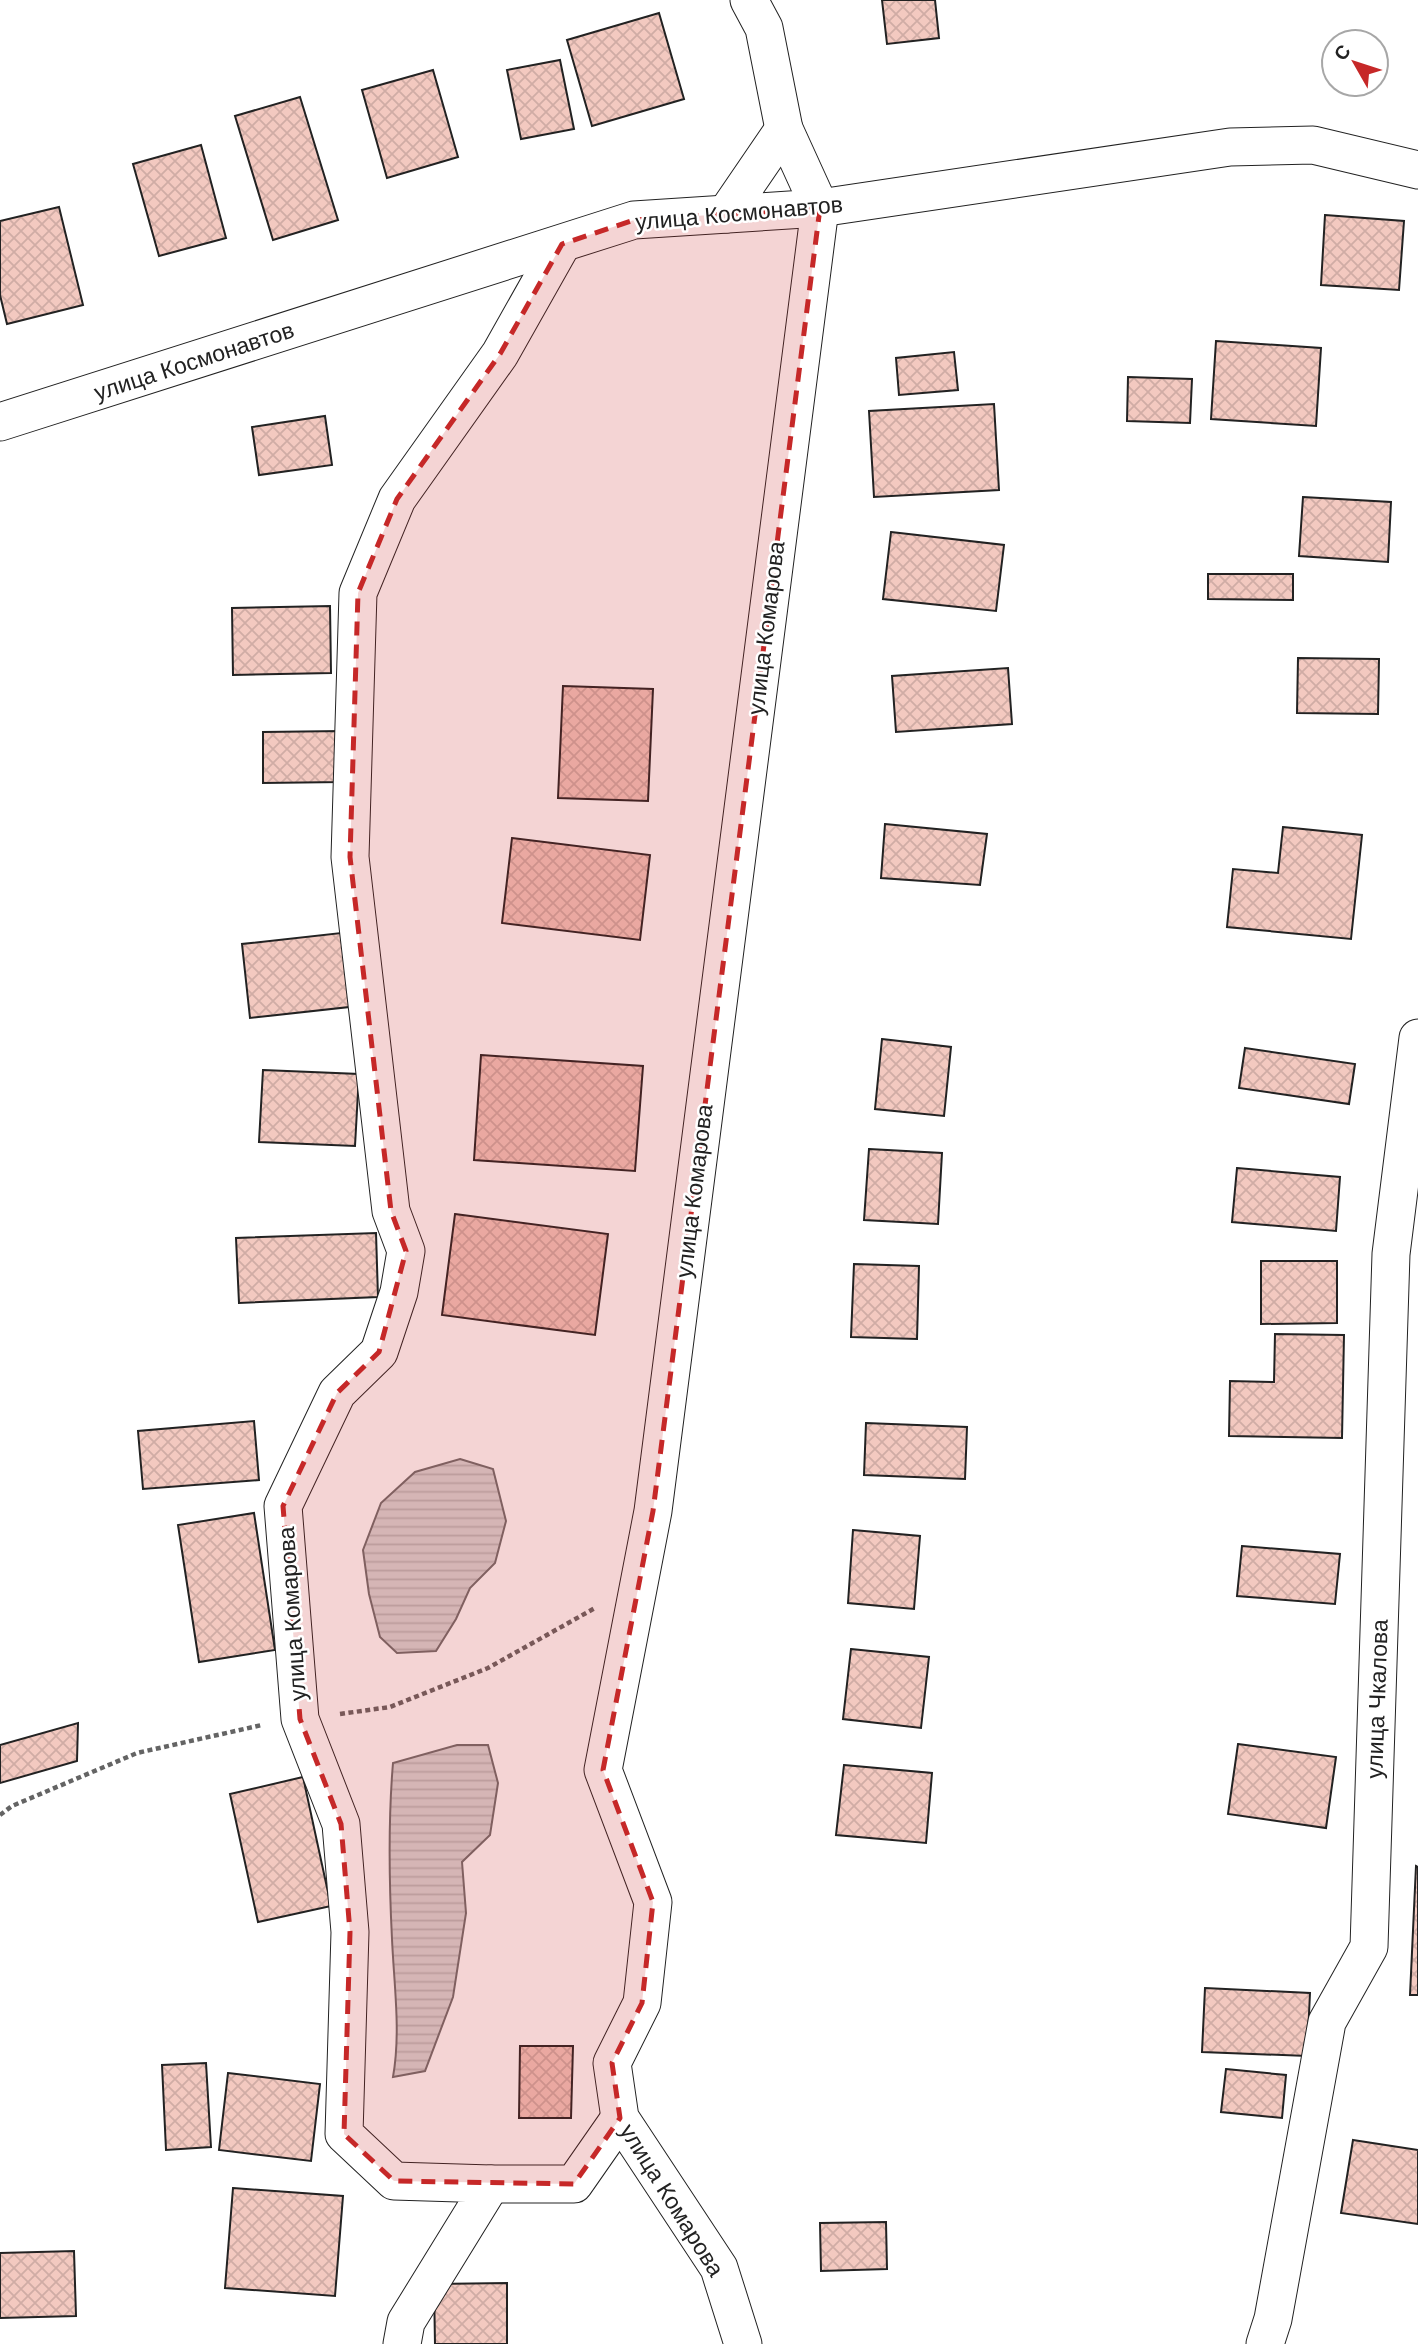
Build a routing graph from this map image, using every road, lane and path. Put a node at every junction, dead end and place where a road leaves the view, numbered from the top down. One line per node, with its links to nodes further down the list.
1 (749, 0): 2 (street)
2 (784, 129): 4 (street); 5 (street)
3 (1418, 170): 4 (street, улица Космонавтов)
4 (820, 208): 5 (street, улица Космонавтов); 9 (street, улица Комарова)
5 (726, 214): 6 (street, улица Космонавтов)
6 (562, 244): 7 (street, улица Космонавтов); 10 (street, улица Комарова)
7 (0, 422)
8 (1418, 1038): 13 (street, улица Чкалова)
9 (620, 2118): 10 (street, улица Комарова); 12 (street, улица Комарова)
10 (491, 2184): 11 (street)
11 (402, 2344)
12 (743, 2344)
13 (1265, 2344)

